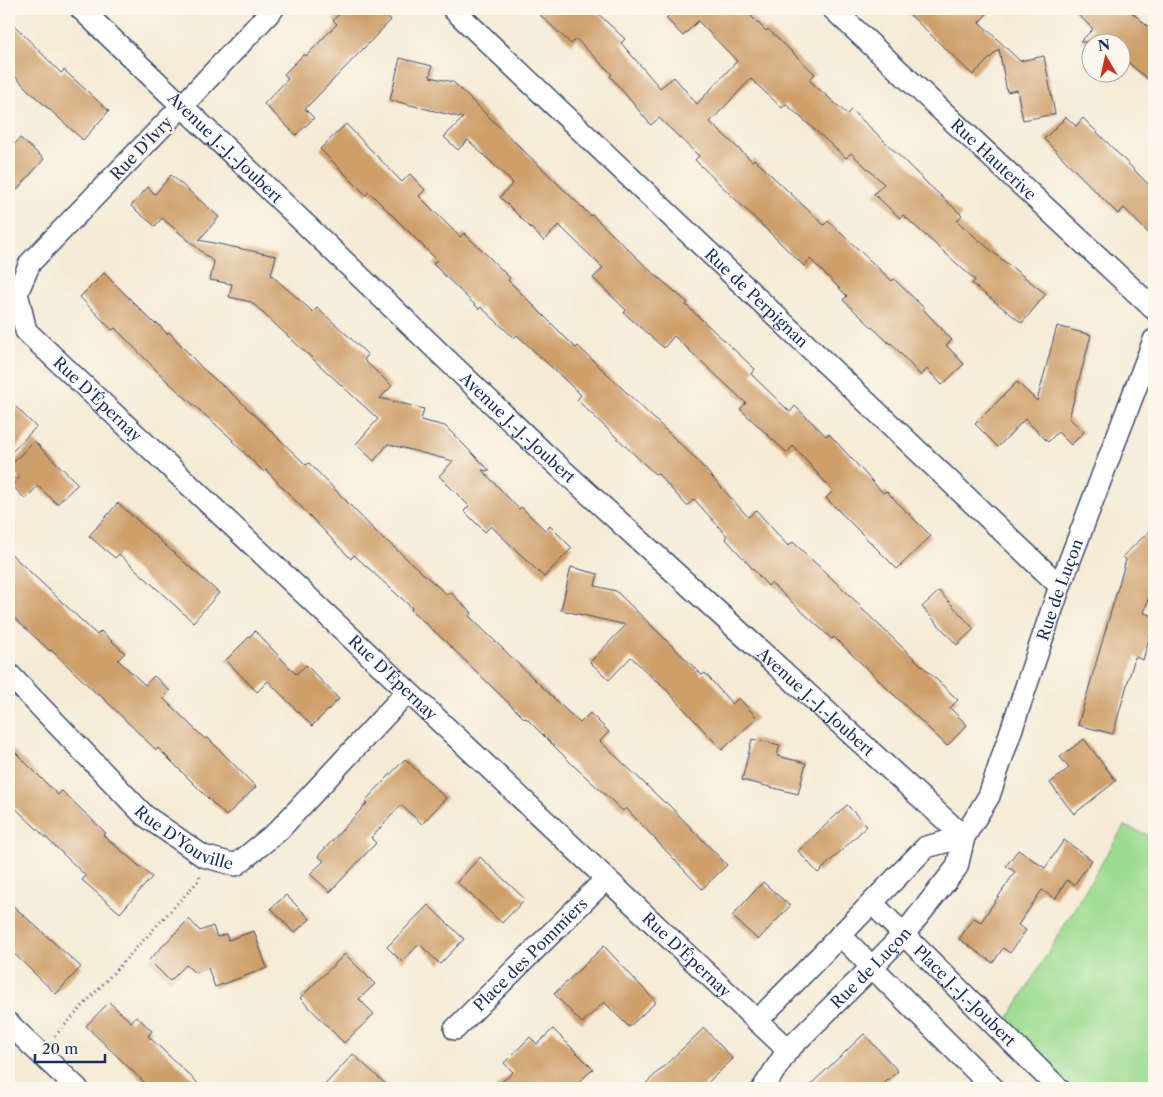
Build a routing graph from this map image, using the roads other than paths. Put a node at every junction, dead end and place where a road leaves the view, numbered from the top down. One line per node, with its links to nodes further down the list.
1 (81, 9): 5 (street, Avenue J.-J.-Joubert)
2 (273, 9): 5 (street, Rue D'Ivry)
3 (454, 9): 9 (street, Rue de Perpignan)
4 (833, 9): 7 (street, Rue Hauterive)
5 (182, 106): 6 (street, Rue D'Ivry); 12 (street, Avenue J.-J.-Joubert)
6 (17, 293): 11 (street, Rue D'Épernay)
7 (1154, 309)
8 (1154, 340): 9 (street, Rue de Luçon)
9 (1060, 586): 12 (street, Rue de Luçon)
10 (9, 674): 11 (street, Rue D'Youville)
11 (407, 692): 13 (street, Rue D'Épernay)
12 (964, 837): 14 (street); 15 (street, Rue de Luçon)
13 (606, 879): 18 (street, Rue D'Épernay); 20 (street, Place des Pommiers)
14 (872, 903): 15 (street, Place J.-J.-Joubert); 16 (street)
15 (904, 934): 17 (street, Rue de Luçon); 25 (street, Place J.-J.-Joubert)
16 (840, 935): 17 (street); 18 (street)
17 (872, 968): 21 (street, Rue de Luçon); 24 (street)
18 (757, 1021): 21 (street, Rue D'Épernay)
19 (9, 1024): 22 (street)
20 (455, 1029)
21 (788, 1050): 23 (street, Rue de Luçon)
22 (77, 1088)
23 (763, 1088)
24 (993, 1088)
25 (1058, 1088)

